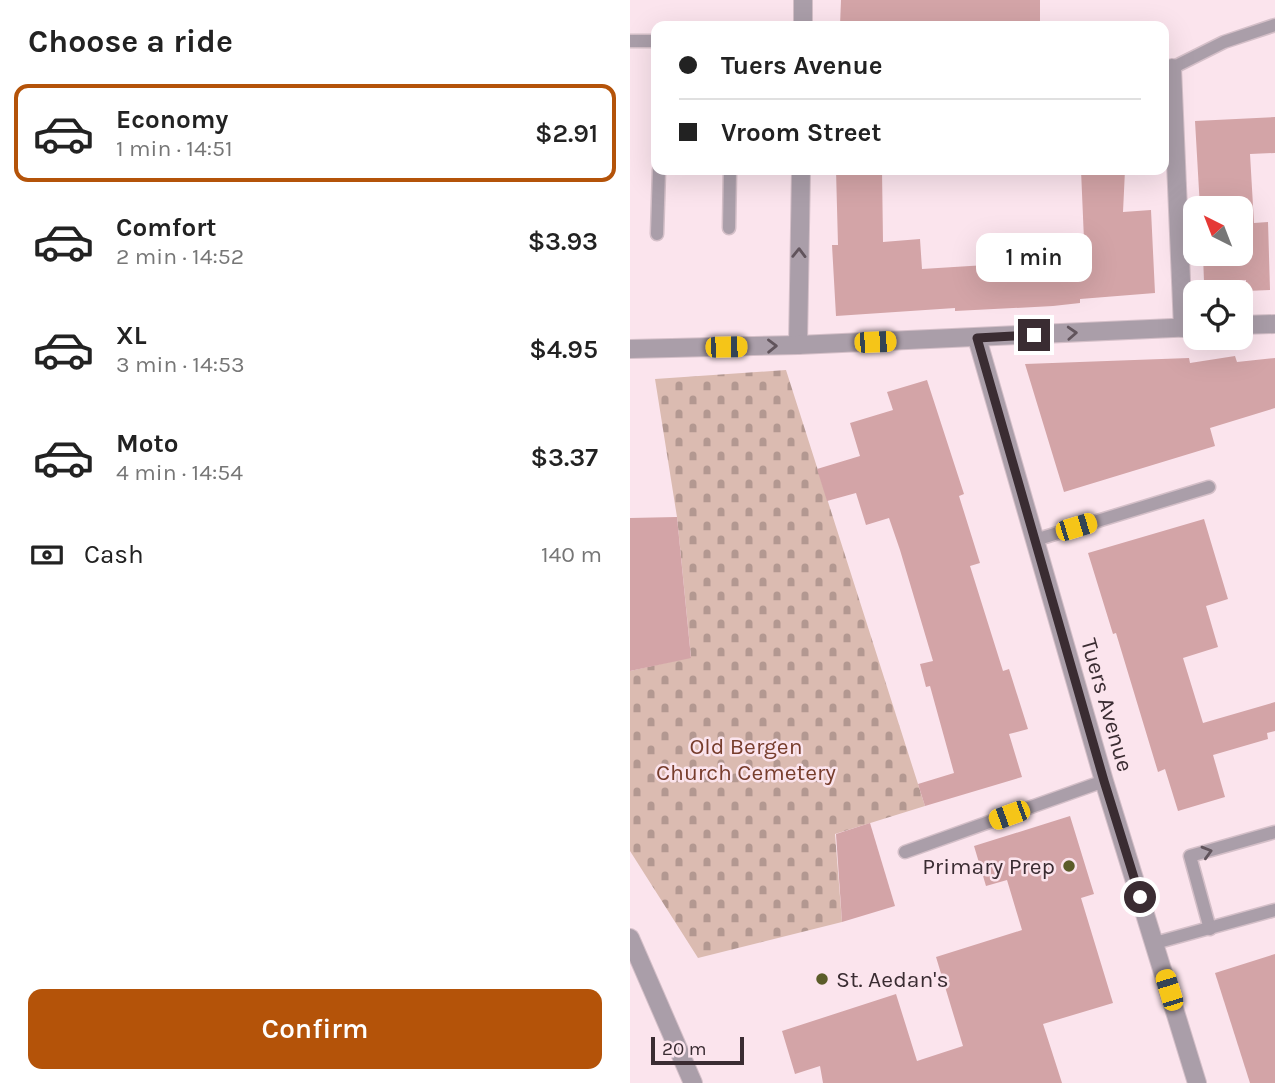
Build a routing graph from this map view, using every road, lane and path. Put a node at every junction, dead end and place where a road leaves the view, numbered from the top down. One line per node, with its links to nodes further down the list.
1 (803, 0): 2 (street)
2 (803, 21)
3 (1275, 25): 6 (lane)
4 (630, 41): 5 (lane)
5 (651, 41)
6 (1172, 68): 12 (street)
7 (659, 175): 11 (lane)
8 (730, 175): 10 (lane)
9 (801, 175): 17 (street, one-way to 9)
10 (729, 228)
11 (657, 234)
12 (1186, 280)
13 (1275, 324): 14 (street)
14 (1253, 325)
15 (1183, 327): 16 (street, one-way to 15)
16 (977, 338): 17 (street); 20 (street, Tuers Avenue)
17 (798, 345): 18 (street, one-way to 17)
18 (630, 349)
19 (1209, 487): 20 (lane)
20 (1035, 540): 21 (street, Tuers Avenue)
21 (1104, 781): 23 (lane); 27 (street, Tuers Avenue)
22 (1275, 832): 25 (lane, one-way to 22)
23 (905, 852)
24 (1275, 910): 25 (lane)
25 (1210, 929): 27 (lane)
26 (630, 938): 28 (street)
27 (1155, 943): 29 (street, Tuers Avenue)
28 (693, 1083)
29 (1197, 1083)

